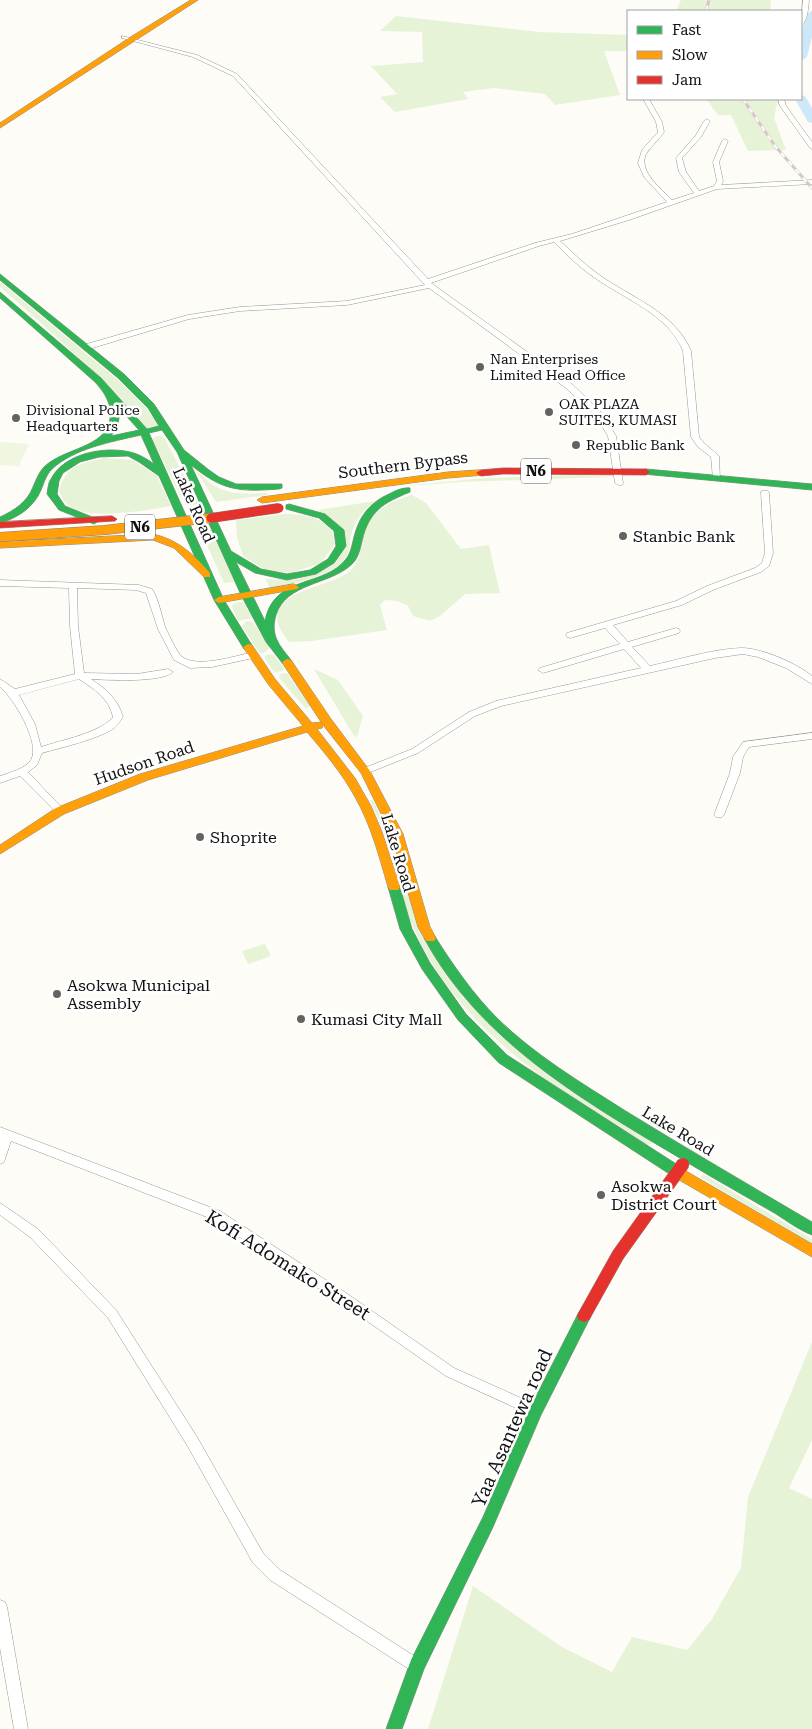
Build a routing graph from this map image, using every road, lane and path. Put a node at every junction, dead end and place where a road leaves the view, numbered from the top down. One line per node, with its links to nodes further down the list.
1 (184, 0): 5 (main road)
2 (195, 0): 5 (main road)
3 (806, 0): 4 (street)
4 (802, 22)
5 (127, 38): 8 (main road); 10 (main road); 19 (street)
6 (647, 100): 16 (street)
7 (781, 100): 12 (street)
8 (0, 118)
9 (707, 121): 15 (street)
10 (0, 126)
11 (725, 141): 14 (street)
12 (812, 147)
13 (812, 182): 14 (street)
14 (716, 187): 15 (street)
15 (698, 194): 16 (street)
16 (670, 203): 17 (street)
17 (555, 240): 19 (street); 30 (street)
18 (0, 276): 21 (main road, Lake Road)
19 (428, 284): 21 (street); 29 (street)
20 (0, 294): 22 (main road, Lake Road)
21 (86, 348): 23 (main road, Lake Road)
22 (111, 395): 24 (main road, Lake Road); 25 (main road)
23 (165, 427): 24 (main road); 26 (main road, Lake Road)
24 (144, 431): 25 (main road); 28 (main road, Lake Road)
25 (98, 442): 36 (main road)
26 (181, 452): 27 (main road); 41 (main road, Lake Road)
27 (503, 471): 29 (main road, Southern Bypass / N6); 37 (main road, Southern Bypass / N6)
28 (162, 474): 37 (main road); 42 (main road, Lake Road)
29 (618, 477): 30 (main road, Southern Bypass / N6); 32 (main road, Southern Bypass / N6); 33 (main road, Southern Bypass / N6)
30 (717, 478): 31 (main road, Southern Bypass / N6)
31 (812, 487)
32 (406, 490): 35 (main road, Southern Bypass / N6); 45 (main road)
33 (765, 493): 34 (main road, Southern Bypass / N6); 48 (street)
34 (812, 496)
35 (284, 508): 39 (main road, Southern Bypass / N6, bridge); 41 (main road)
36 (0, 520)
37 (94, 521): 38 (main road, Southern Bypass / N6)
38 (0, 526)
39 (0, 537)
40 (0, 545): 42 (main road)
41 (228, 552): 46 (main road, Lake Road)
42 (207, 574): 47 (main road, Lake Road)
43 (0, 583): 44 (street)
44 (74, 585): 53 (street); 57 (street)
45 (299, 586): 46 (main road); 51 (main road)
46 (246, 595): 47 (main road); 51 (main road, Lake Road)
47 (219, 600): 53 (main road, Lake Road)
48 (607, 624): 50 (street); 52 (street)
49 (676, 632): 52 (street)
50 (570, 635)
51 (271, 642): 61 (main road, Lake Road)
52 (628, 647): 54 (street); 55 (street)
53 (253, 655): 62 (main road, Lake Road)
54 (543, 670)
55 (648, 670): 58 (street); 66 (street)
56 (168, 672): 57 (street)
57 (80, 676): 60 (street); 64 (street)
58 (812, 681)
59 (0, 682): 60 (street)
60 (13, 693): 64 (street)
61 (327, 722): 62 (main road, Hudson Road); 66 (main road, Lake Road)
62 (308, 728): 68 (main road, Hudson Road); 74 (main road, Lake Road)
63 (812, 736): 69 (street)
64 (38, 751): 65 (street)
65 (21, 771): 67 (street); 68 (street)
66 (365, 771): 72 (main road, Lake Road)
67 (0, 780)
68 (60, 811): 70 (main road, Hudson Road)
69 (719, 816)
70 (0, 850)
71 (3, 1133): 73 (street); 78 (street, Kofi Adomako Street)
72 (688, 1156): 74 (main road, Yaa Asantewa road); 76 (main road, Lake Road)
73 (0, 1159)
74 (677, 1172): 77 (main road, Lake Road); 78 (main road, Yaa Asantewa road)
75 (0, 1208): 80 (street)
76 (812, 1229)
77 (812, 1251)
78 (536, 1411): 80 (main road, Yaa Asantewa road)
79 (0, 1608): 81 (street)
80 (417, 1666): 82 (main road, Yaa Asantewa road)
81 (21, 1729)
82 (394, 1729)

